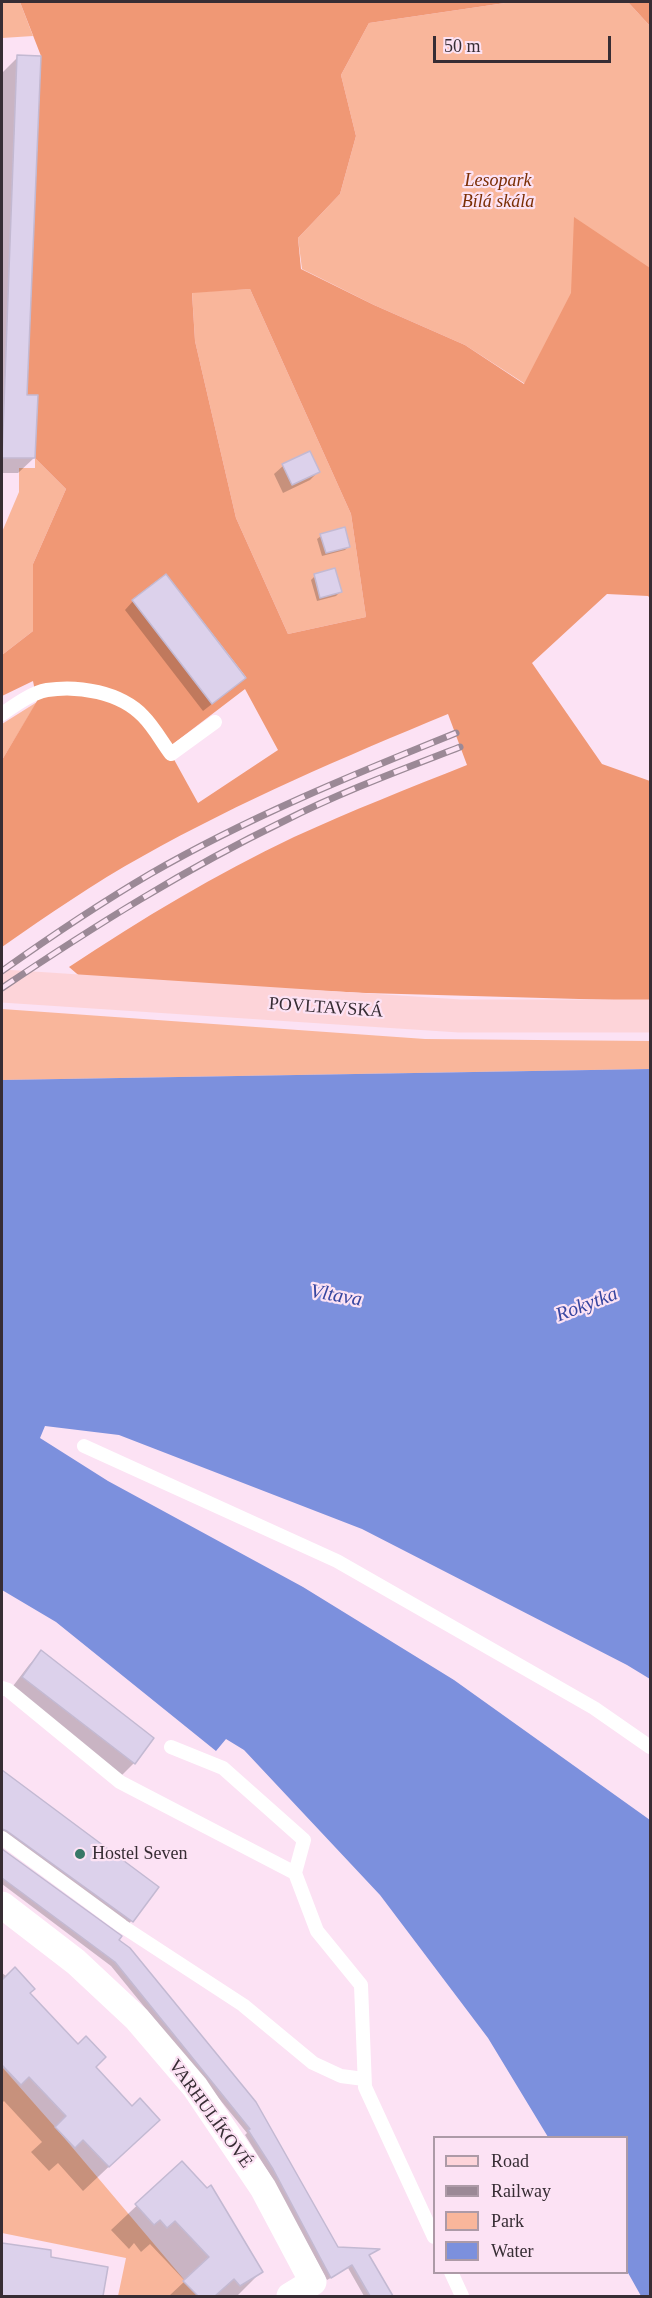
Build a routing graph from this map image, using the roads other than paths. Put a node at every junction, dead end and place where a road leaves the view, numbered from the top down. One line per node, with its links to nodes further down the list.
1 (2, 714): 2 (lane)
2 (215, 722)
3 (2, 986): 4 (main road, POVLTAVSKÁ)
4 (651, 1016)
5 (84, 1446): 8 (lane)
6 (2, 1688): 10 (lane)
7 (171, 1747): 10 (lane)
8 (651, 1748)
9 (2, 1838): 12 (lane)
10 (295, 1873): 12 (lane)
11 (2, 1905): 15 (street, VARHULÍKOVÉ)
12 (364, 2079): 13 (lane)
13 (433, 2233)
14 (452, 2274): 16 (lane)
15 (290, 2296)
16 (462, 2296)

